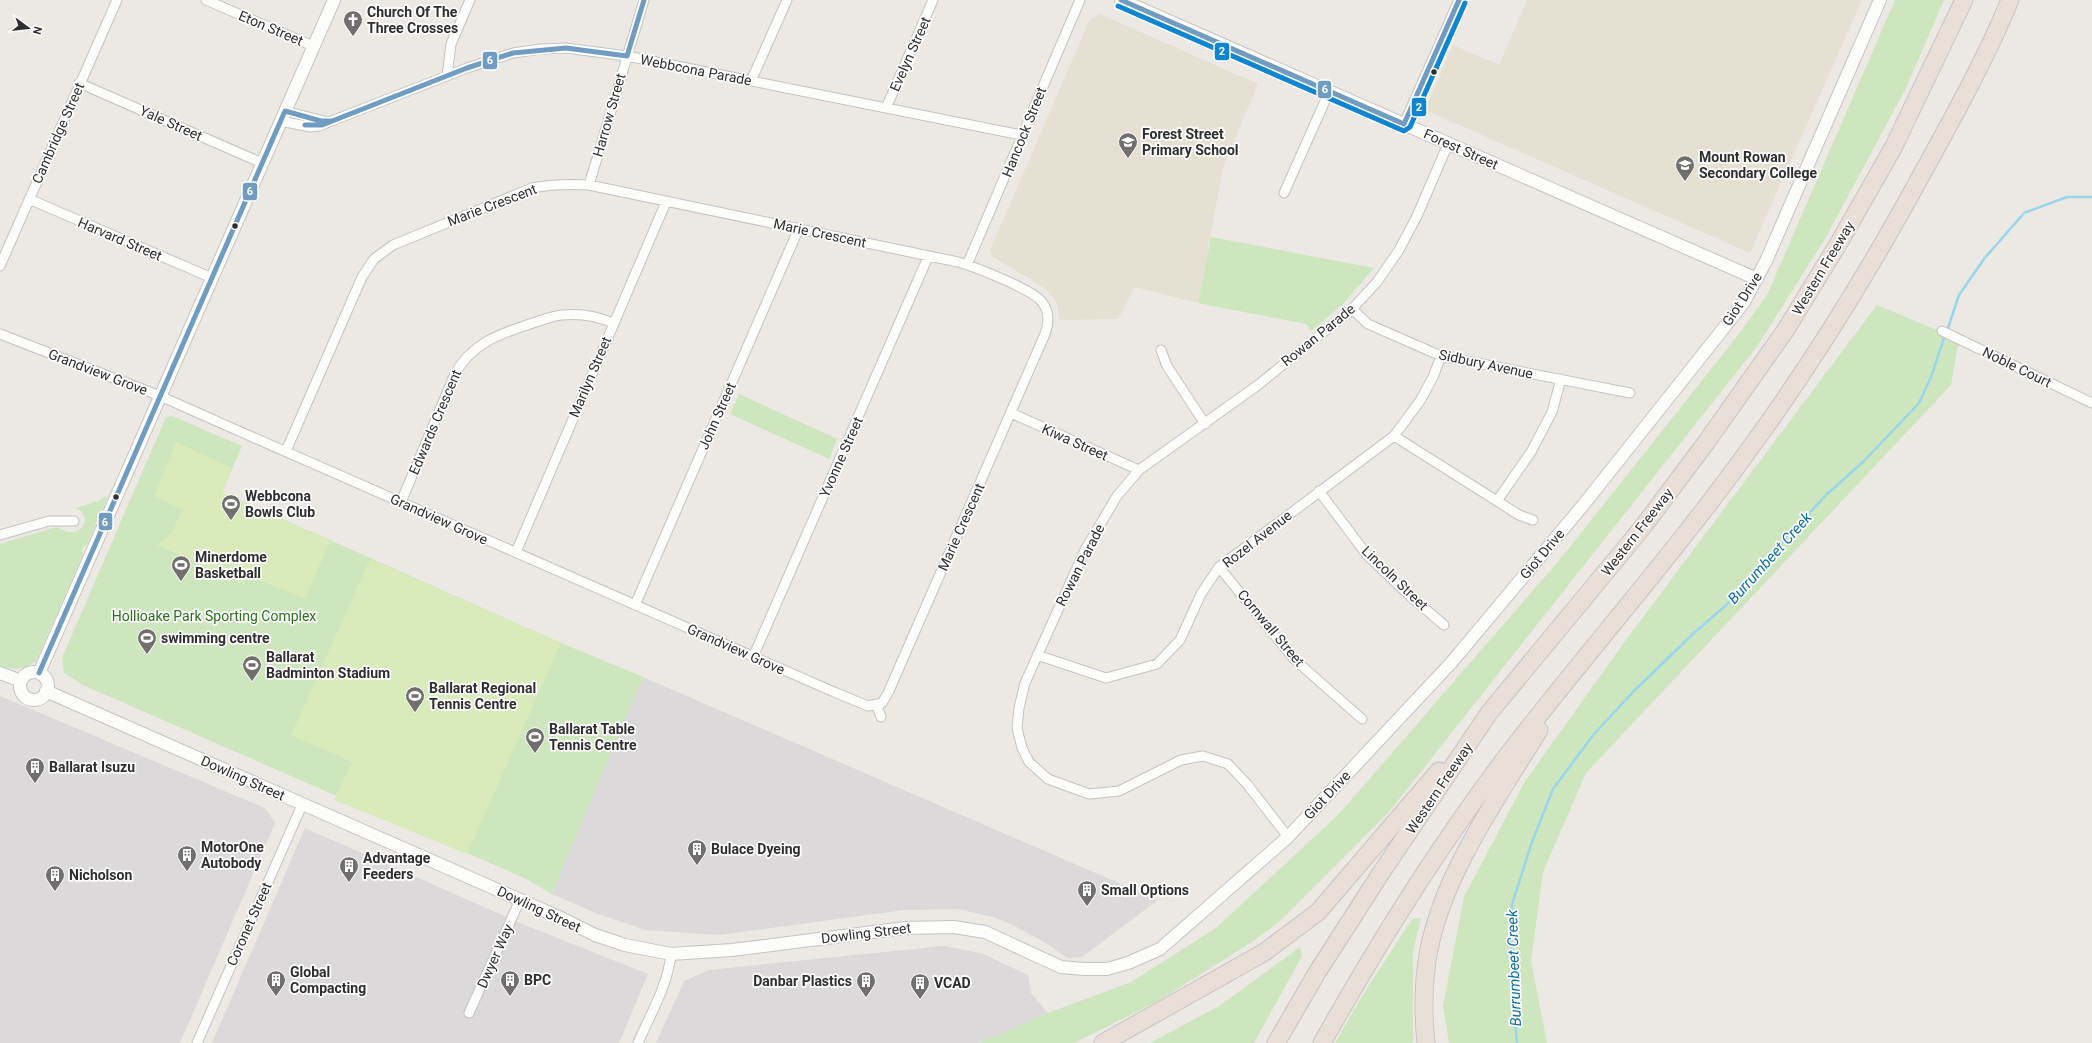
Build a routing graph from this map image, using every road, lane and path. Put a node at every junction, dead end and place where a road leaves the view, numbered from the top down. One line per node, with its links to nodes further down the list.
1 (117, 0): 18 (street, Cambridge Street)
2 (206, 0): 14 (street, Eton Street)
3 (334, 0): 14 (street)
4 (470, 0): 16 (street)
5 (644, 0): 15 (street, Harrow Street)
6 (787, 0): 17 (street)
7 (933, 0): 20 (street, Evelyn Street)
8 (1080, 0): 23 (street, Hancock Street)
9 (1122, 0): 19 (street, Forest Street)
10 (1880, 0): 35 (street, Giot Drive)
11 (1964, 0): 69 (highway, Western Freeway)
12 (2011, 0): 63 (highway)
13 (1455, 1): 22 (street)
14 (313, 46): 21 (street)
15 (626, 56): 16 (street, Webbcona Parade); 17 (street, Webbcona Parade); 26 (street, Harrow Street)
16 (447, 76): 21 (street, Webbcona Parade)
17 (751, 81): 20 (street, Webbcona Parade)
18 (79, 83): 25 (street, Yale Street); 28 (street, Cambridge Street)
19 (1329, 92): 22 (street, Forest Street); 27 (street)
20 (886, 108): 23 (street, Webbcona Parade)
21 (283, 116): 25 (street)
22 (1404, 124): 24 (street, Forest Street)
23 (1021, 135): 32 (street, Hancock Street)
24 (1448, 144): 35 (street, Forest Street); 36 (street, Rowan Parade)
25 (262, 163): 34 (street)
26 (589, 185): 29 (street, Marie Crescent); 49 (street, Marie Crescent)
27 (1284, 193)
28 (29, 199): 33 (street, Cambridge Street); 34 (street, Harvard Street)
29 (666, 202): 30 (street, Marie Crescent); 37 (street, Marilyn Street)
30 (799, 228): 31 (street, Marie Crescent); 59 (street, John Street)
31 (928, 257): 32 (street, Marie Crescent); 62 (street, Yvonne Street)
32 (967, 265): 46 (street, Marie Crescent)
33 (0, 266)
34 (212, 278): 44 (street)
35 (1758, 279): 73 (street, Giot Drive)
36 (1352, 309): 41 (street, Sidbury Avenue); 47 (street, Rowan Parade)
37 (613, 323): 53 (street, Edwards Crescent); 57 (street, Marilyn Street)
38 (1942, 331): 45 (street, Noble Court)
39 (0, 334): 44 (street, Grandview Grove)
40 (1161, 350): 47 (street)
41 (1441, 356): 42 (street, Sidbury Avenue); 48 (street, Rozel Avenue)
42 (1561, 379): 43 (street, Sidbury Avenue); 52 (street)
43 (1630, 393)
44 (160, 396): 49 (street, Grandview Grove); 65 (street)
45 (2092, 403)
46 (1011, 414): 50 (street, Kiwa Street); 68 (street, Marie Crescent)
47 (1205, 424): 50 (street, Rowan Parade)
48 (1394, 436): 51 (street, Rozel Avenue); 52 (street)
49 (286, 451): 53 (street, Grandview Grove)
50 (1139, 470): 61 (street, Rowan Parade)
51 (1319, 491): 58 (street, Rozel Avenue); 60 (street, Lincoln Street)
52 (1497, 501): 54 (street)
53 (401, 502): 57 (street, Grandview Grove)
54 (1533, 520)
55 (74, 521): 56 (street)
56 (0, 535)
57 (516, 552): 59 (street, Grandview Grove)
58 (1219, 567): 61 (street, Rozel Avenue); 71 (street, Cornwall Street)
59 (634, 605): 62 (street, Grandview Grove)
60 (1444, 625)
61 (1037, 655): 73 (street, Rowan Parade)
62 (754, 657): 68 (street, Grandview Grove)
63 (1584, 659): 82 (highway); 83 (highway)
64 (0, 673): 66 (street)
65 (39, 673): 66 (street); 67 (street)
66 (21, 681): 67 (street)
67 (46, 691): 72 (street, Dowling Street)
68 (877, 706): 70 (street)
69 (1489, 713): 80 (highway); 81 (highway, Western Freeway)
70 (881, 717)
71 (1362, 719)
72 (302, 805): 74 (street, Dowling Street); 78 (street, Coronet Street)
73 (1288, 837): 76 (street, Giot Drive)
74 (520, 900): 75 (street, Dowling Street); 77 (street, Dwyer Way)
75 (671, 954): 76 (street, Dowling Street); 79 (street)
76 (1061, 967)
77 (470, 1013)
78 (197, 1043)
79 (638, 1043)
80 (1103, 1043)
81 (1276, 1043)
82 (1322, 1043)
83 (1426, 1043)

